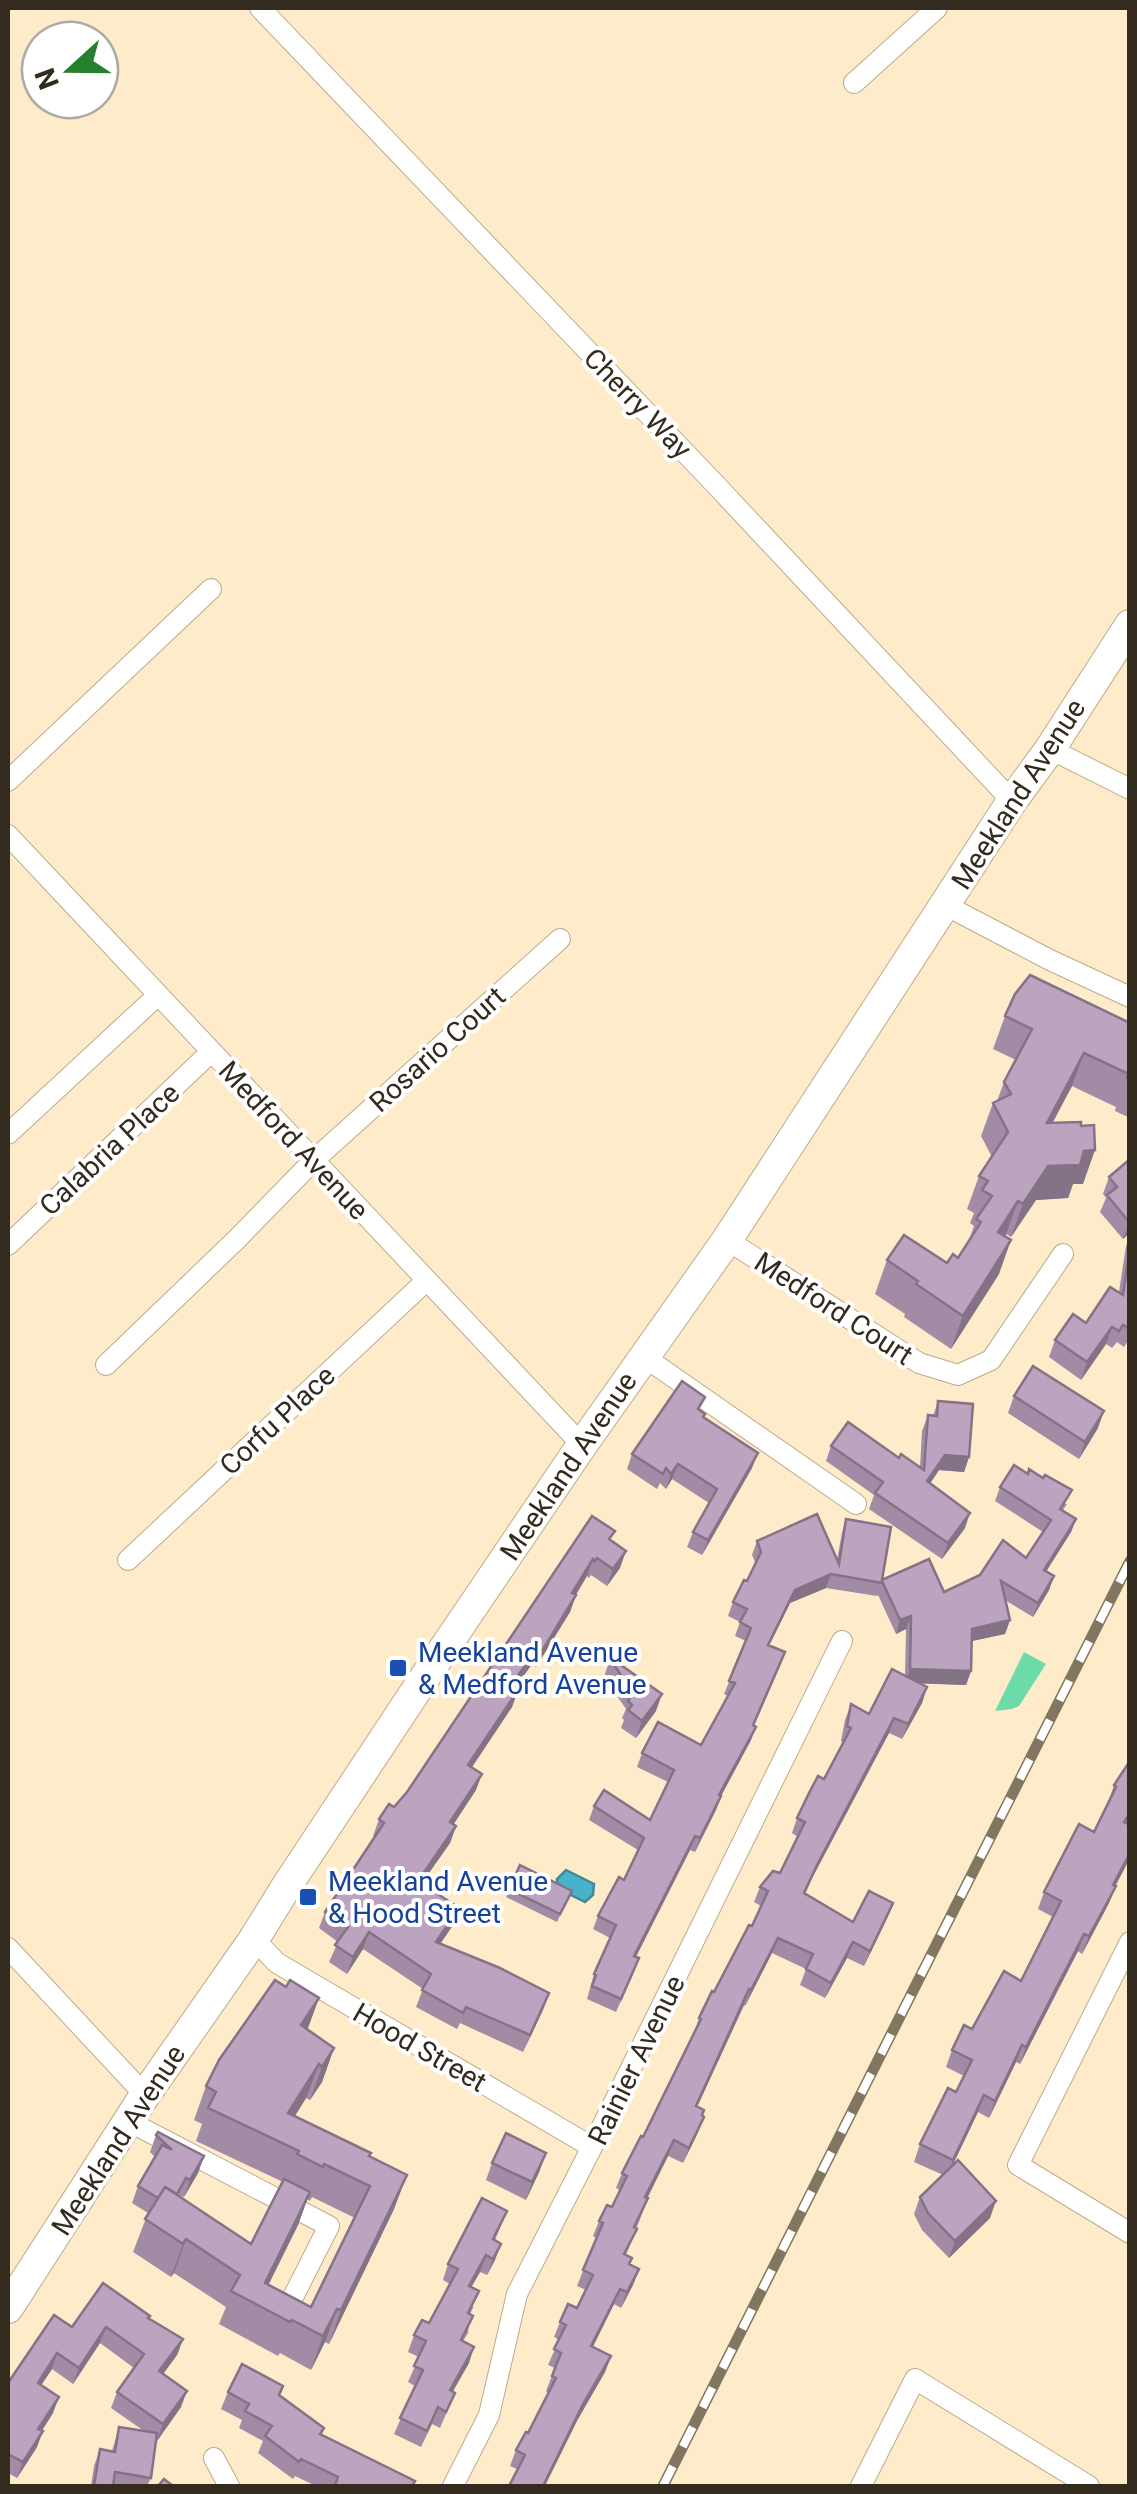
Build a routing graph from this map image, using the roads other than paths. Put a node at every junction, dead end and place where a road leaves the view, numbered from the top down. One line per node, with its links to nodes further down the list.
1 (260, 8): 9 (street, Cherry Way)
2 (937, 8): 3 (street)
3 (854, 83)
4 (211, 588): 7 (street)
5 (1130, 626): 6 (main road, Meekland Avenue)
6 (1050, 749): 8 (street); 9 (main road, Meekland Avenue)
7 (8, 781)
8 (1130, 790)
9 (1012, 801): 11 (main road, Meekland Avenue)
10 (8, 835): 13 (street, Medford Avenue)
11 (945, 905): 14 (street); 18 (main road, Meekland Avenue)
12 (560, 939): 17 (street, Rosario Court)
13 (158, 996): 15 (street, Medford Avenue); 16 (street)
14 (1130, 997)
15 (211, 1052): 17 (street, Medford Avenue); 19 (street, Calabria Place)
16 (8, 1134)
17 (314, 1160): 21 (street, Medford Avenue); 23 (street, Rosario Court)
18 (727, 1240): 20 (street, Medford Court); 22 (main road, Meekland Avenue)
19 (8, 1245)
20 (1063, 1254)
21 (426, 1281): 24 (street, Medford Avenue); 26 (street, Corfu Place)
22 (643, 1356): 24 (main road, Meekland Avenue); 25 (street)
23 (106, 1365)
24 (582, 1444): 28 (main road, Meekland Avenue)
25 (856, 1504)
26 (128, 1560)
27 (842, 1641): 33 (street, Rainier Avenue)
28 (254, 1939): 31 (main road, Meekland Avenue); 33 (street, Hood Street)
29 (1130, 1942): 34 (street)
30 (8, 1948): 31 (street)
31 (146, 2094): 32 (main road, Meekland Avenue)
32 (128, 2121): 35 (street); 36 (main road, Meekland Avenue)
33 (592, 2147): 39 (street, Rainier Avenue)
34 (1130, 2232)
35 (288, 2307)
36 (8, 2308)
37 (214, 2458): 38 (street)
38 (229, 2486)
39 (453, 2486)
40 (862, 2486): 41 (street)
41 (1090, 2486)

